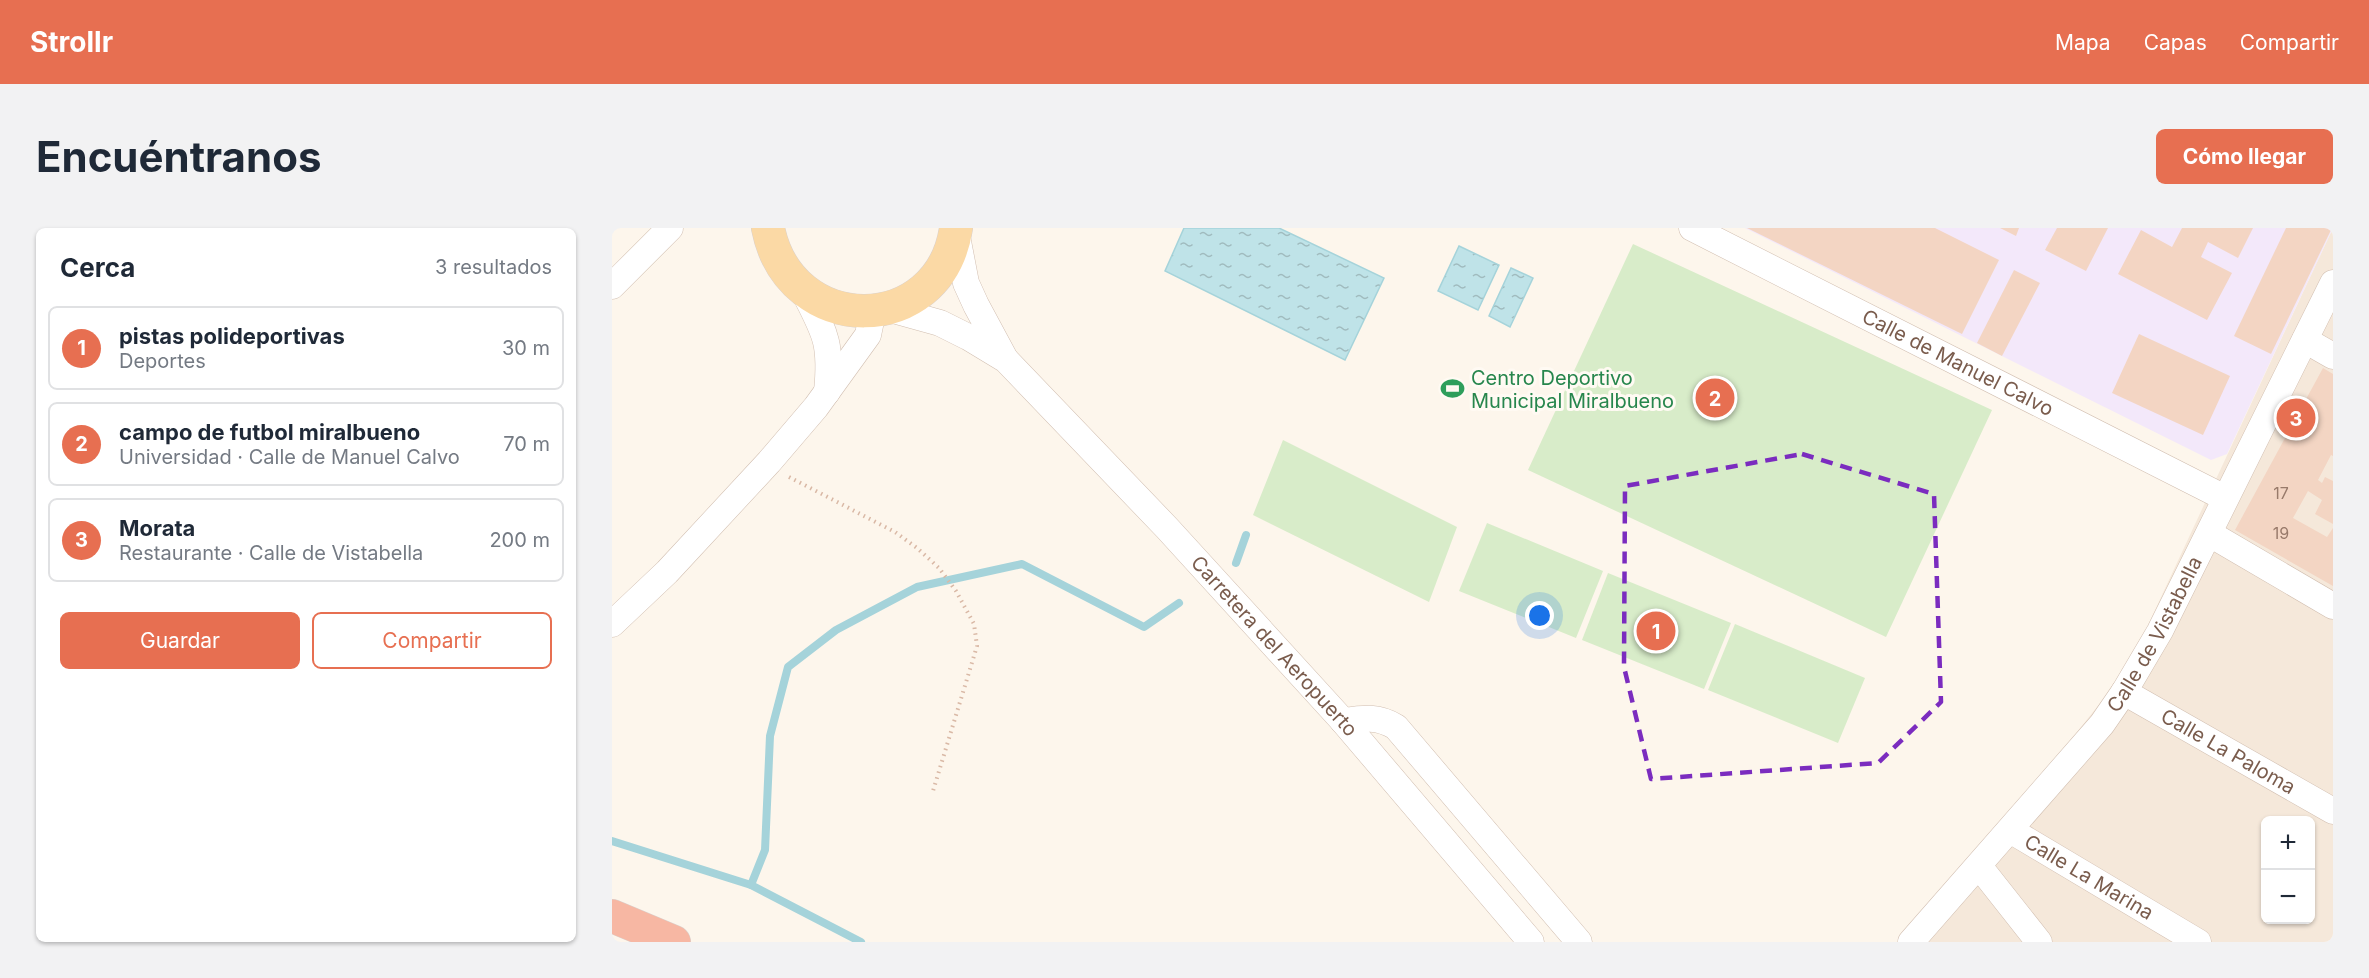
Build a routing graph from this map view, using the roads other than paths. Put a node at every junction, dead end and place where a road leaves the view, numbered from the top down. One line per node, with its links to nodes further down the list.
1 (670, 228): 6 (street)
2 (768, 228): 7 (main road, Carretera del Aeropuerto)
3 (1692, 228): 13 (street, Calle de Manuel Calvo)
4 (956, 230): 8 (main road, Carretera del Aeropuerto); 11 (street, Carretera del Aeropuerto)
5 (2333, 283): 9 (street, Calle de Vistabella)
6 (612, 286)
7 (803, 290): 8 (main road, Carretera del Aeropuerto); 12 (street)
8 (880, 310): 11 (street, Carretera del Aeropuerto); 12 (street)
9 (2305, 340): 10 (street); 13 (street, Calle de Vistabella)
10 (2333, 356)
11 (1006, 360): 18 (street, Carretera del Aeropuerto)
12 (827, 393): 16 (street)
13 (2225, 498): 14 (street, Calle de Vistabella)
14 (2210, 534): 15 (street); 17 (street, Calle de Vistabella)
15 (2333, 606)
16 (612, 624)
17 (2124, 692): 19 (street, Calle La Paloma); 20 (street, Calle de Vistabella)
18 (1343, 721): 24 (street, Carretera del Aeropuerto); 25 (street)
19 (2333, 811)
20 (2010, 830): 21 (street, Calle de Vistabella); 28 (street, Calle La Marina)
21 (1979, 866): 26 (street, Calle de Vistabella); 27 (street)
22 (612, 916): 23 (highway)
23 (674, 942)
24 (1531, 942)
25 (1580, 942)
26 (1911, 942)
27 (2039, 942)
28 (2198, 942)

